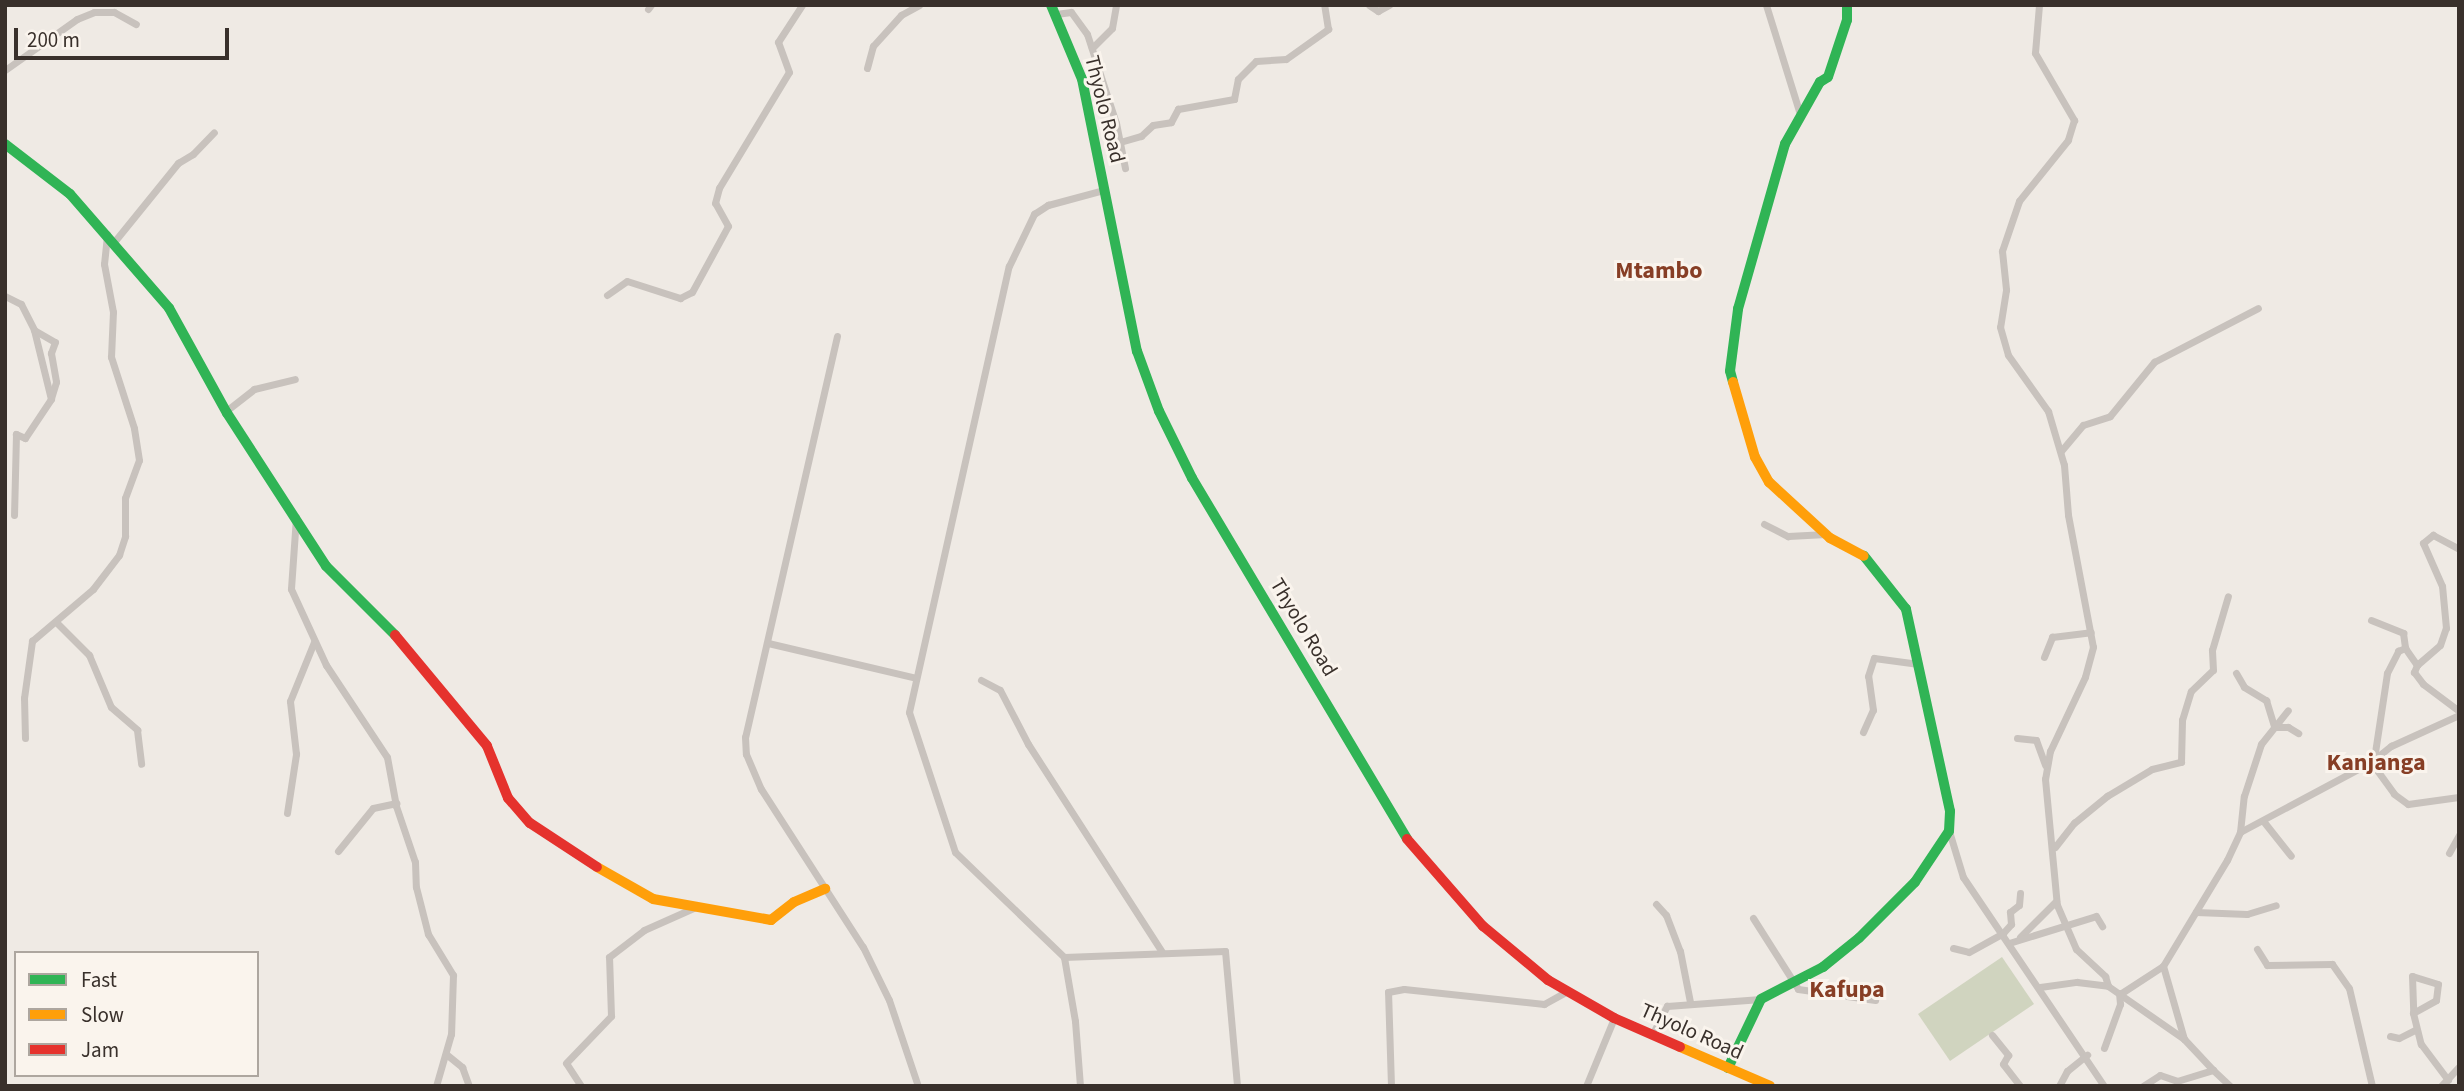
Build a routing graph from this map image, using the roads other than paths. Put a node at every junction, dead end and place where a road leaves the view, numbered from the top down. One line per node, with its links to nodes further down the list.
1 (802, 5): 22 (street)
2 (919, 5): 13 (street)
3 (1116, 5): 12 (street)
4 (1324, 5): 17 (street)
5 (1369, 5): 6 (street)
6 (1389, 5)
7 (1766, 5): 15 (street)
8 (1847, 5): 15 (main road)
9 (2039, 5): 30 (street)
10 (1054, 10): 12 (street); 20 (main road, Thyolo Road)
11 (136, 24): 14 (street)
12 (1092, 48): 17 (street)
13 (867, 68)
14 (5, 70)
15 (1800, 114): 34 (main road)
16 (215, 132): 21 (street)
17 (1120, 142): 19 (street)
18 (5, 144): 21 (main road)
19 (1125, 168)
20 (1104, 190): 47 (street); 91 (main road, Thyolo Road)
21 (110, 238): 29 (main road); 38 (street)
22 (607, 295)
23 (5, 296): 25 (street)
24 (2258, 308): 30 (street)
25 (34, 330): 28 (street); 28 (street)
26 (837, 336): 41 (street)
27 (295, 379): 29 (street)
28 (51, 399): 31 (street)
29 (226, 411): 32 (main road)
30 (2061, 451): 39 (street)
31 (14, 515)
32 (296, 516): 40 (street); 75 (main road)
33 (1764, 524): 34 (street)
34 (1826, 534): 44 (main road)
35 (2459, 550): 45 (street)
36 (2228, 596): 66 (street)
37 (2371, 620): 42 (street)
38 (57, 622): 54 (street); 57 (street)
39 (2091, 632): 43 (street); 58 (street)
40 (314, 642): 60 (street); 61 (street)
41 (768, 643): 47 (street); 70 (street)
42 (2405, 648): 45 (street); 56 (street)
43 (2044, 657)
44 (1919, 664): 52 (street); 63 (main road)
45 (2417, 665): 50 (street)
46 (2236, 673): 51 (street)
47 (916, 678): 86 (street)
48 (981, 680): 85 (street)
49 (2288, 710): 51 (street)
50 (2459, 713): 56 (street)
51 (2274, 727): 53 (street); 64 (street)
52 (1863, 732)
53 (2298, 733)
54 (25, 738)
55 (2017, 738): 58 (street)
56 (2373, 760): 59 (street); 62 (street)
57 (141, 764)
58 (2046, 766): 66 (street)
59 (2459, 797)
60 (396, 803): 67 (street); 104 (street)
61 (288, 813)
62 (2264, 822): 64 (street); 69 (street)
63 (1949, 831): 80 (street); 88 (main road)
64 (2240, 832): 76 (street)
65 (2459, 835): 68 (street)
66 (2055, 847): 72 (street)
67 (338, 852)
68 (2449, 853)
69 (2291, 856)
70 (825, 889): 75 (main road); 114 (street)
71 (2020, 893): 80 (street)
72 (2056, 901): 78 (street); 81 (street)
73 (1656, 904): 95 (street)
74 (2276, 905): 76 (street)
75 (699, 906): 113 (street)
76 (2196, 912): 87 (street)
77 (1754, 918): 88 (street)
78 (2064, 924): 79 (street); 81 (street); 89 (street)
79 (2102, 926)
80 (2003, 933): 82 (street); 83 (street)
81 (2020, 937): 82 (street)
82 (2009, 943): 90 (street)
83 (1953, 948)
84 (2257, 949): 124 (street)
85 (1162, 952): 86 (street); 116 (street)
86 (1064, 957): 115 (street)
87 (2163, 966): 92 (street); 102 (street)
88 (1794, 985): 93 (main road); 94 (street)
89 (2109, 986): 90 (street); 92 (street)
90 (2040, 987): 105 (street)
91 (1566, 992): 97 (main road, Thyolo Road); 117 (street)
92 (2119, 993): 102 (street); 103 (street)
93 (1761, 999): 95 (street); 106 (main road)
94 (1875, 1000)
95 (1689, 1002): 99 (street)
96 (2413, 1013): 96 (street); 98 (street)
97 (1614, 1018): 99 (main road, Thyolo Road); 118 (street)
98 (2415, 1030): 101 (street); 109 (street)
99 (1652, 1035): 106 (main road, Thyolo Road)
100 (1992, 1035): 119 (street)
101 (2390, 1036)
102 (2184, 1039): 108 (street)
103 (2104, 1048)
104 (446, 1054): 111 (street); 112 (street)
105 (2087, 1055): 120 (street); 121 (street)
106 (1728, 1068): 110 (main road, Thyolo Road)
107 (2459, 1068): 109 (street)
108 (2213, 1070): 122 (street); 123 (street)
109 (2448, 1080): 125 (street)
110 (1764, 1085)
111 (436, 1086)
112 (469, 1086)
113 (580, 1086)
114 (918, 1086)
115 (1080, 1086)
116 (1237, 1086)
117 (1391, 1086)
118 (1586, 1086)
119 (2020, 1086)
120 (2059, 1086)
121 (2104, 1086)
122 (2143, 1086)
123 (2230, 1086)
124 (2372, 1086)
125 (2441, 1086)

